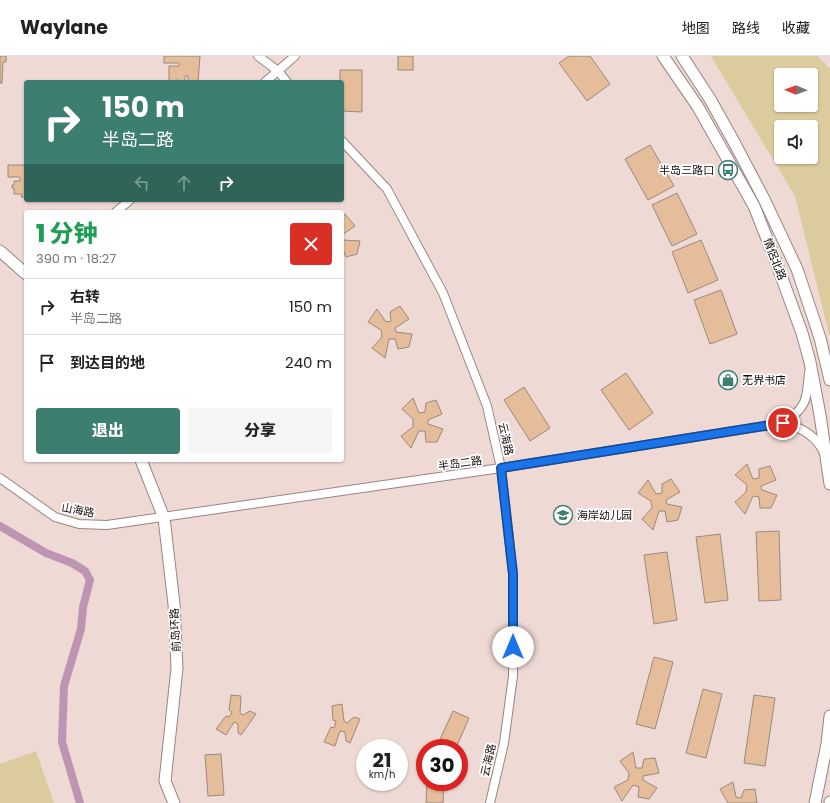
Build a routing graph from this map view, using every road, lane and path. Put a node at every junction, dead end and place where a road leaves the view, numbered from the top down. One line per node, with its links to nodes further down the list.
1 (258, 56): 5 (street)
2 (295, 56): 5 (street)
3 (663, 56): 13 (main road, 情侶北路)
4 (682, 56): 14 (main road, 情侶北路)
5 (278, 72): 6 (street); 7 (street)
6 (268, 80)
7 (285, 80)
8 (344, 142): 18 (street, 云海路)
9 (128, 202): 10 (street)
10 (118, 210)
11 (0, 251): 12 (main road)
12 (24, 272)
13 (810, 362): 15 (street); 17 (main road, 情侶北路)
14 (830, 380)
15 (783, 423): 17 (street); 18 (street, 半岛二路)
16 (142, 462): 21 (main road, 前岛环路)
17 (828, 464): 20 (main road, 情侶北路)
18 (501, 468): 21 (street, 半岛二路); 24 (street, 云海路)
19 (0, 478): 21 (street, 山海路)
20 (830, 484)
21 (164, 518): 23 (main road, 前岛环路)
22 (830, 716): 25 (main road)
23 (174, 803)
24 (490, 803)
25 (815, 803)

